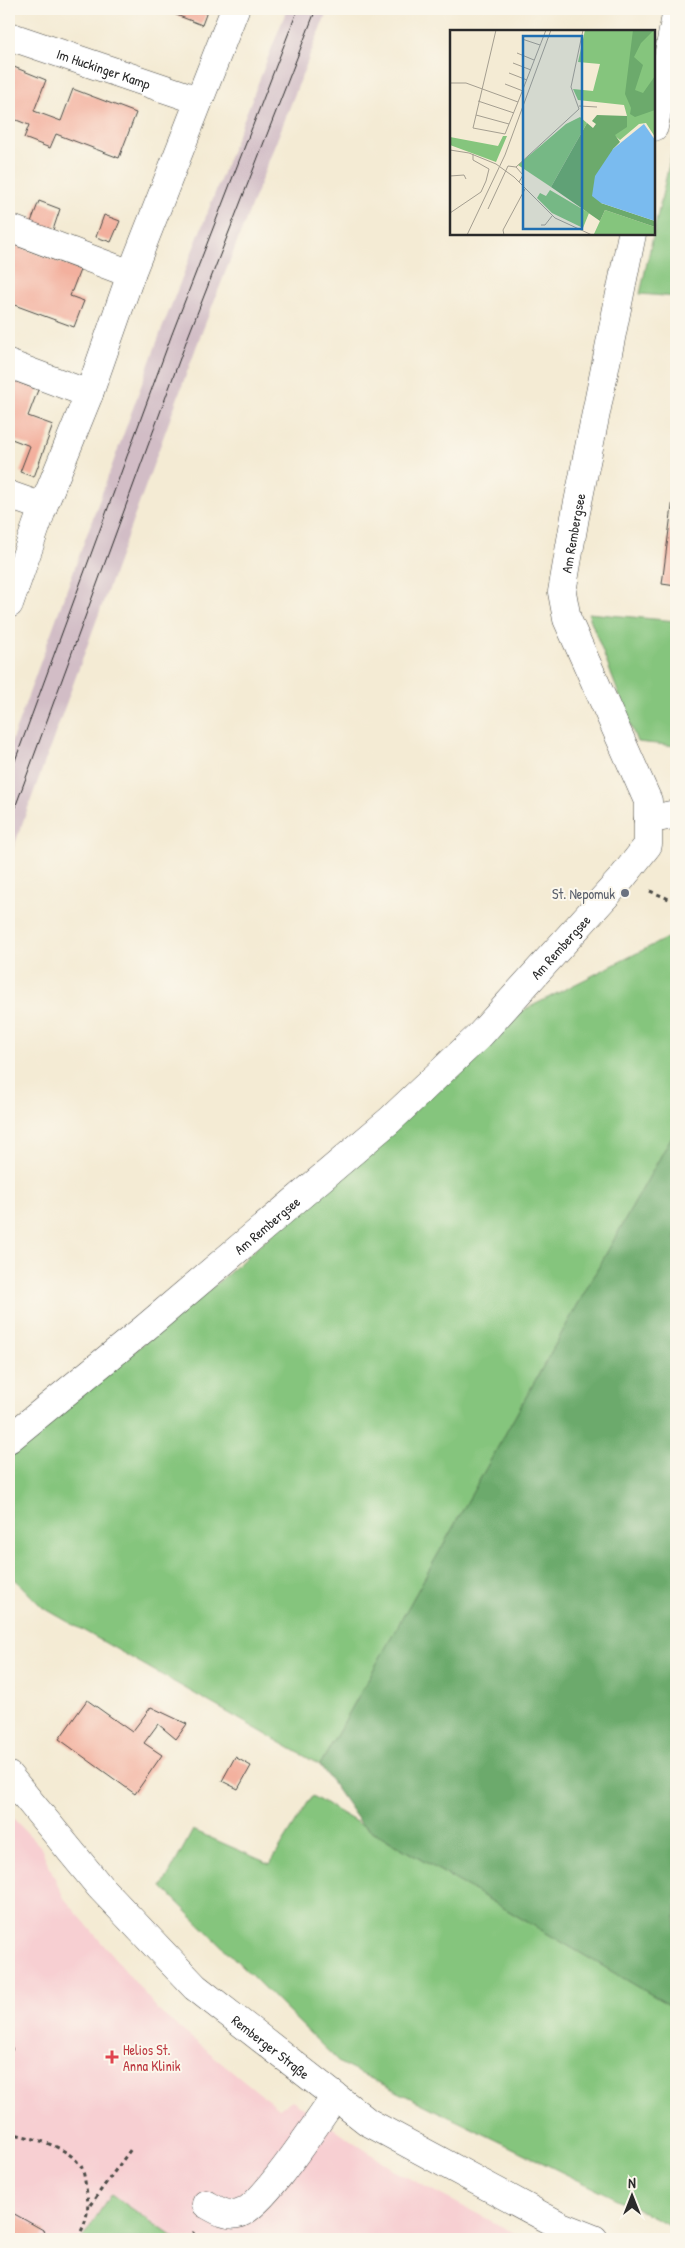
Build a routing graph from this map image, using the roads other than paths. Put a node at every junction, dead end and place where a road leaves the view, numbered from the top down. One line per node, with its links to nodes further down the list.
1 (235, 9): 4 (street)
2 (676, 16): 5 (street)
3 (9, 36): 4 (street, Im Huckinger Kamp)
4 (198, 100): 8 (street)
5 (655, 122)
6 (9, 228): 8 (street)
7 (632, 235): 15 (street, Am Rembergsee)
8 (131, 274): 10 (street)
9 (9, 364): 10 (street)
10 (89, 394): 12 (street)
11 (9, 495): 12 (street)
12 (43, 507): 13 (street)
13 (9, 604)
14 (676, 814): 15 (street)
15 (648, 820): 16 (street, Am Rembergsee)
16 (9, 1439)
17 (11, 1788): 18 (street, Remberger Straße)
18 (335, 2097): 19 (street); 20 (street, Remberger Straße)
19 (206, 2204)
20 (594, 2239)

